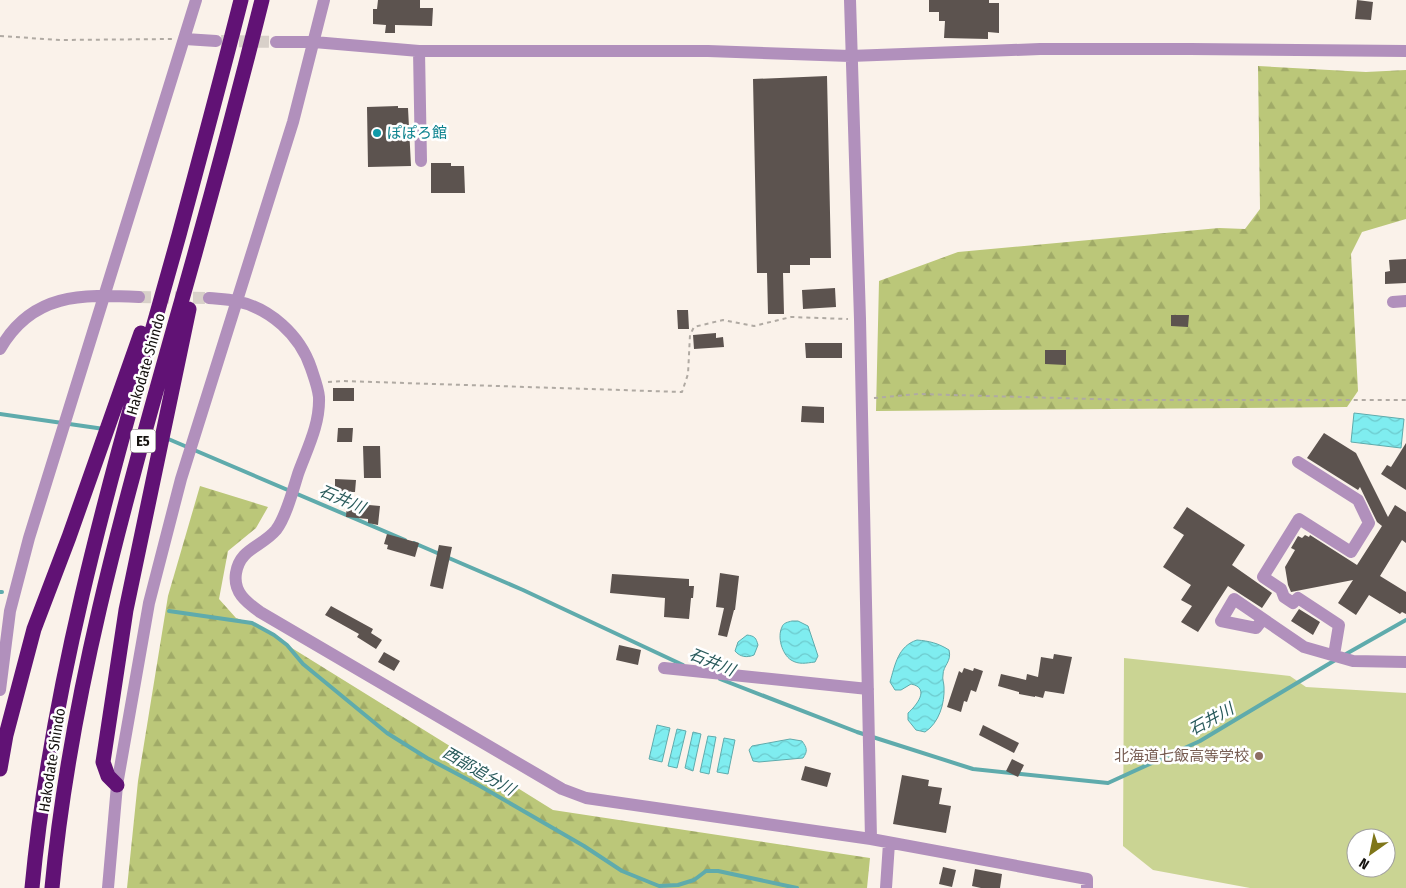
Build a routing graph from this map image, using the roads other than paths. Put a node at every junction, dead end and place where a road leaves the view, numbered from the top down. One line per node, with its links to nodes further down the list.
1 (196, 0): 6 (street)
2 (241, 0): 15 (highway, Hakodate Shindo / E5)
3 (262, 0): 13 (highway, Hakodate Shindo / E5)
4 (324, 0): 9 (street)
5 (850, 0): 12 (street)
6 (185, 39): 7 (street); 16 (street)
7 (216, 41)
8 (276, 42): 9 (street)
9 (314, 42): 10 (street); 19 (street)
10 (419, 51): 12 (street); 14 (street)
11 (1406, 51): 12 (street)
12 (850, 56): 26 (street)
13 (222, 157): 29 (highway); 33 (highway, Hakodate Shindo / E5)
14 (421, 162)
15 (179, 235): 28 (highway); 32 (highway, Hakodate Shindo / E5)
16 (104, 295): 17 (street); 20 (street); 27 (street)
17 (139, 297)
18 (209, 298): 19 (street)
19 (236, 301): 29 (street); 30 (street)
20 (0, 349)
21 (1298, 462): 23 (street)
22 (1263, 619): 23 (street)
23 (1334, 655): 24 (street)
24 (1406, 662)
25 (664, 668): 26 (street)
26 (868, 689): 30 (street)
27 (0, 690)
28 (0, 769)
29 (117, 785): 34 (street)
30 (871, 839): 31 (street)
31 (890, 843): 35 (street); 36 (street)
32 (32, 888)
33 (52, 888)
34 (108, 888)
35 (886, 888)
36 (1087, 888)

